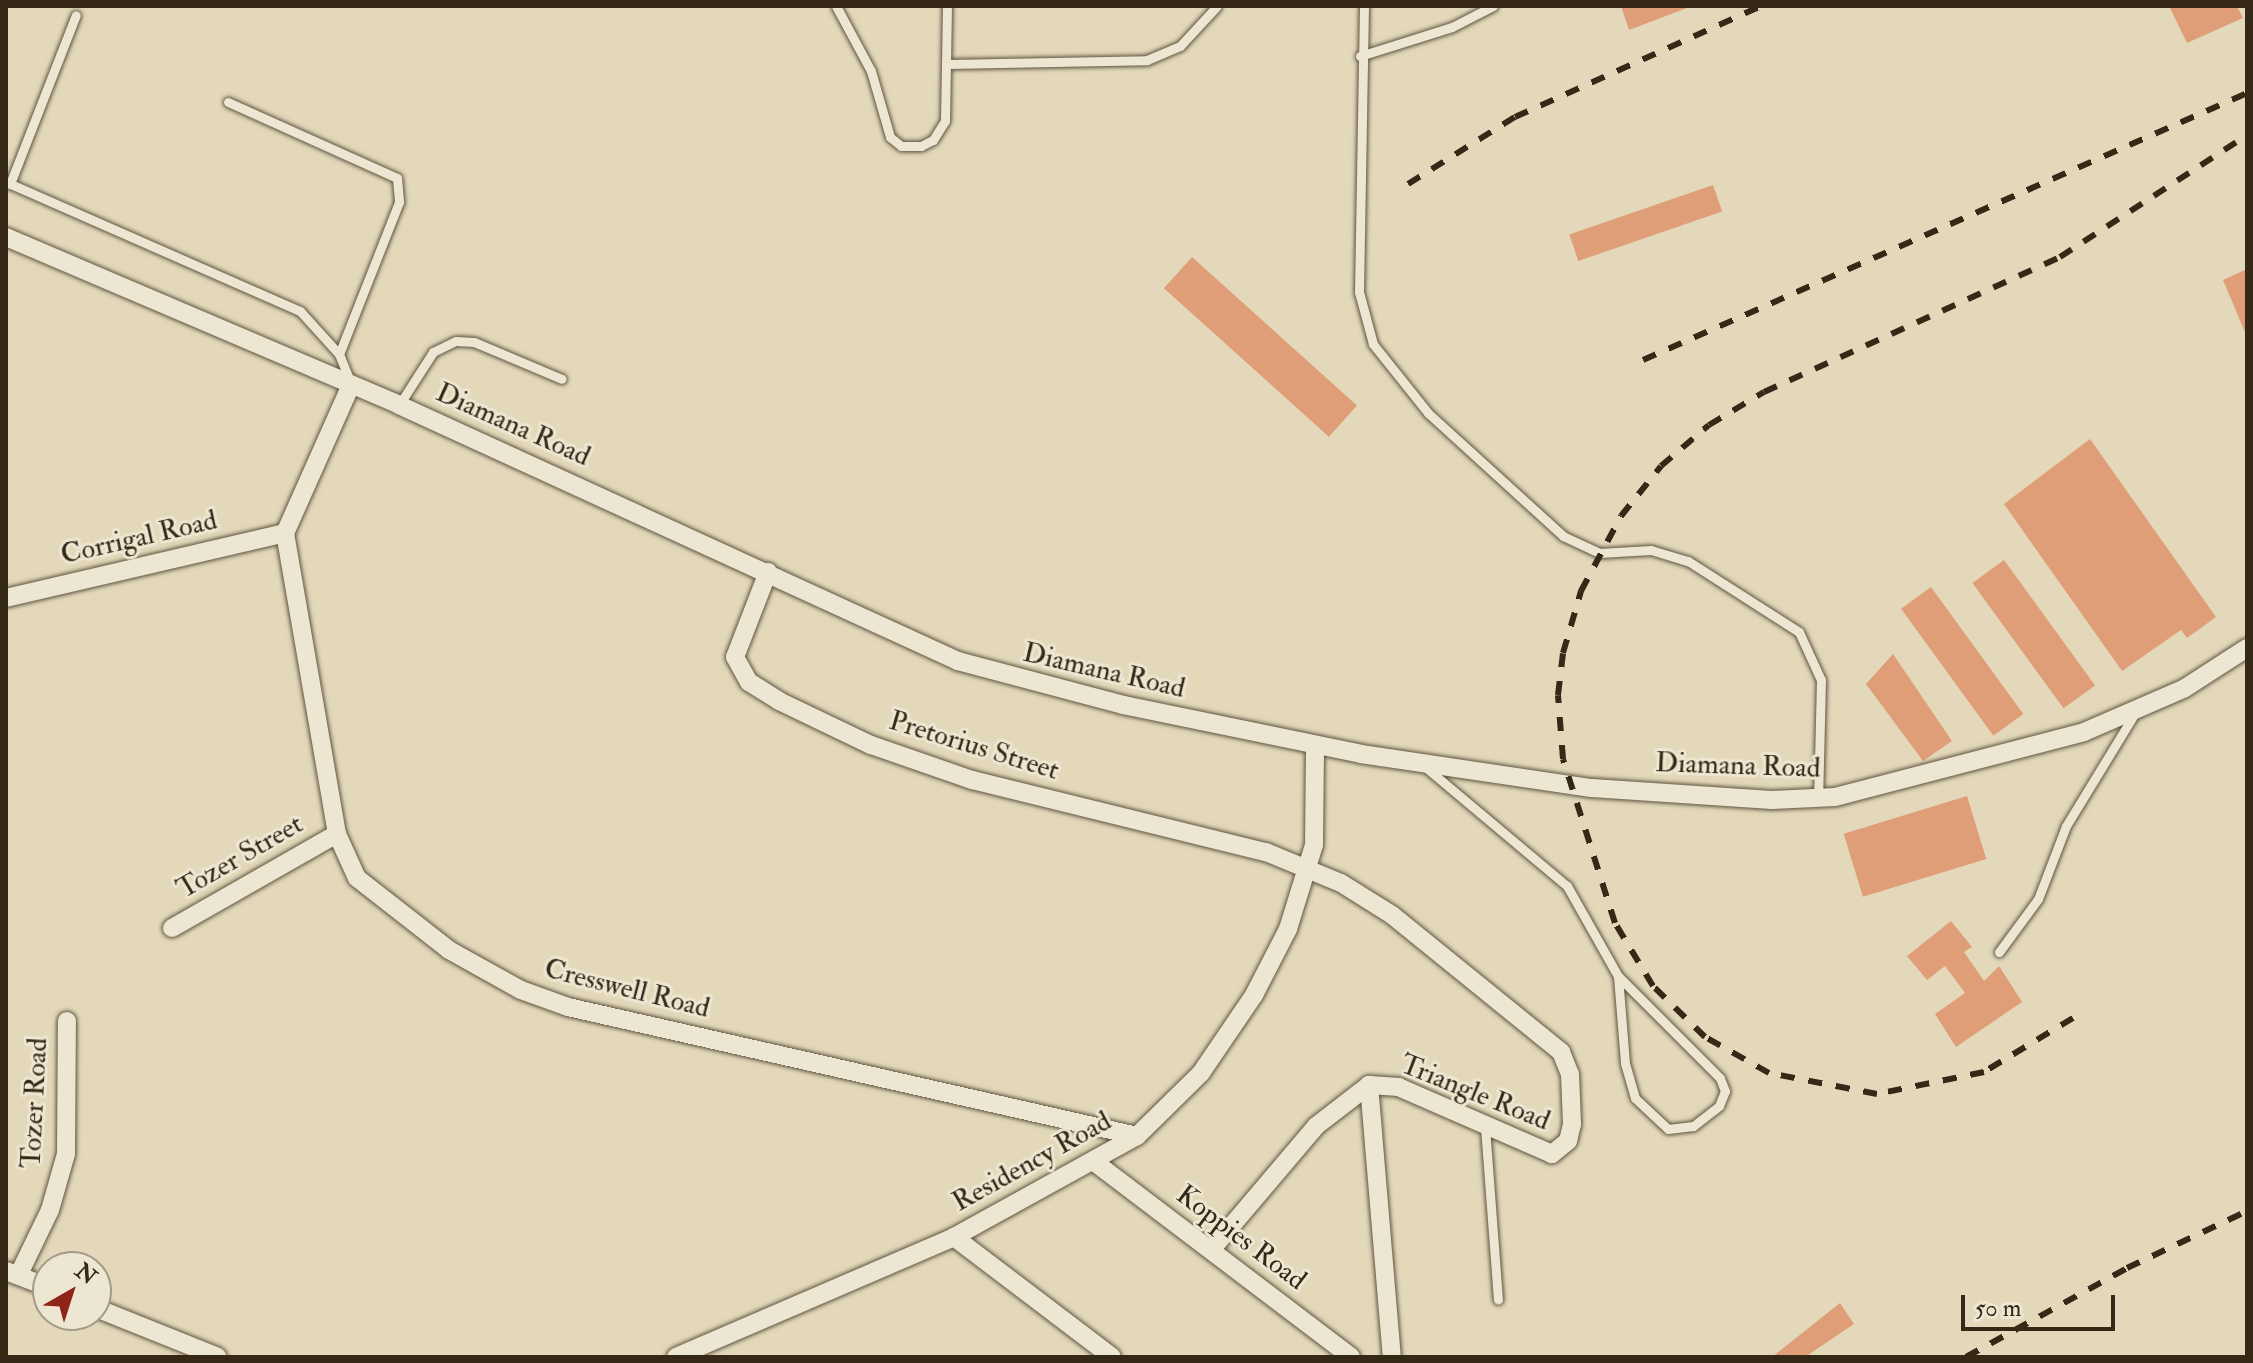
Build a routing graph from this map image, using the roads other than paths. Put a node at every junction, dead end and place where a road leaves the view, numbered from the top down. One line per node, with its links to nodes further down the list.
1 (836, 6): 8 (lane)
2 (947, 6): 8 (lane)
3 (1217, 6): 8 (lane)
4 (1364, 6): 7 (lane)
5 (1493, 6): 7 (lane)
6 (76, 15): 10 (lane)
7 (1360, 56): 23 (lane)
8 (947, 64)
9 (228, 102): 12 (lane)
10 (8, 183): 12 (lane)
11 (6, 237): 14 (street, Diamana Road)
12 (339, 354): 14 (lane)
13 (562, 379): 15 (lane)
14 (351, 385): 15 (street, Diamana Road); 16 (street)
15 (399, 405): 17 (street, Diamana Road)
16 (285, 533): 18 (street, Corrigal Road); 24 (street, Cresswell Road)
17 (768, 572): 21 (street, Diamana Road); 25 (street, Pretorius Street)
18 (6, 598)
19 (2247, 648): 20 (street, Diamana Road)
20 (2137, 710): 23 (street, Diamana Road); 27 (lane)
21 (1315, 745): 22 (street, Diamana Road); 25 (street, Residency Road)
22 (1424, 765): 23 (street, Diamana Road); 28 (lane)
23 (1818, 799)
24 (337, 834): 26 (street, Tozer Street); 32 (street, Cresswell Road)
25 (1310, 870): 31 (street, Triangle Road); 32 (street, Residency Road)
26 (172, 928)
27 (1999, 952)
28 (1618, 976): 28 (lane)
29 (67, 1021): 36 (street, Tozer Road)
30 (1369, 1085): 31 (street, Triangle Road); 35 (street); 44 (street, Triangle Road)
31 (1485, 1127): 38 (lane)
32 (1137, 1136): 33 (street, Residency Road)
33 (1097, 1164): 34 (street, Residency Road); 35 (street, Koppies Road)
34 (954, 1237): 41 (street, Residency Road); 42 (street)
35 (1211, 1250): 43 (street, Koppies Road)
36 (12, 1273): 37 (street)
37 (32, 1281)
38 (1498, 1300)
39 (112, 1314): 40 (street)
40 (218, 1357)
41 (676, 1357)
42 (1112, 1357)
43 (1351, 1357)
44 (1392, 1357)

